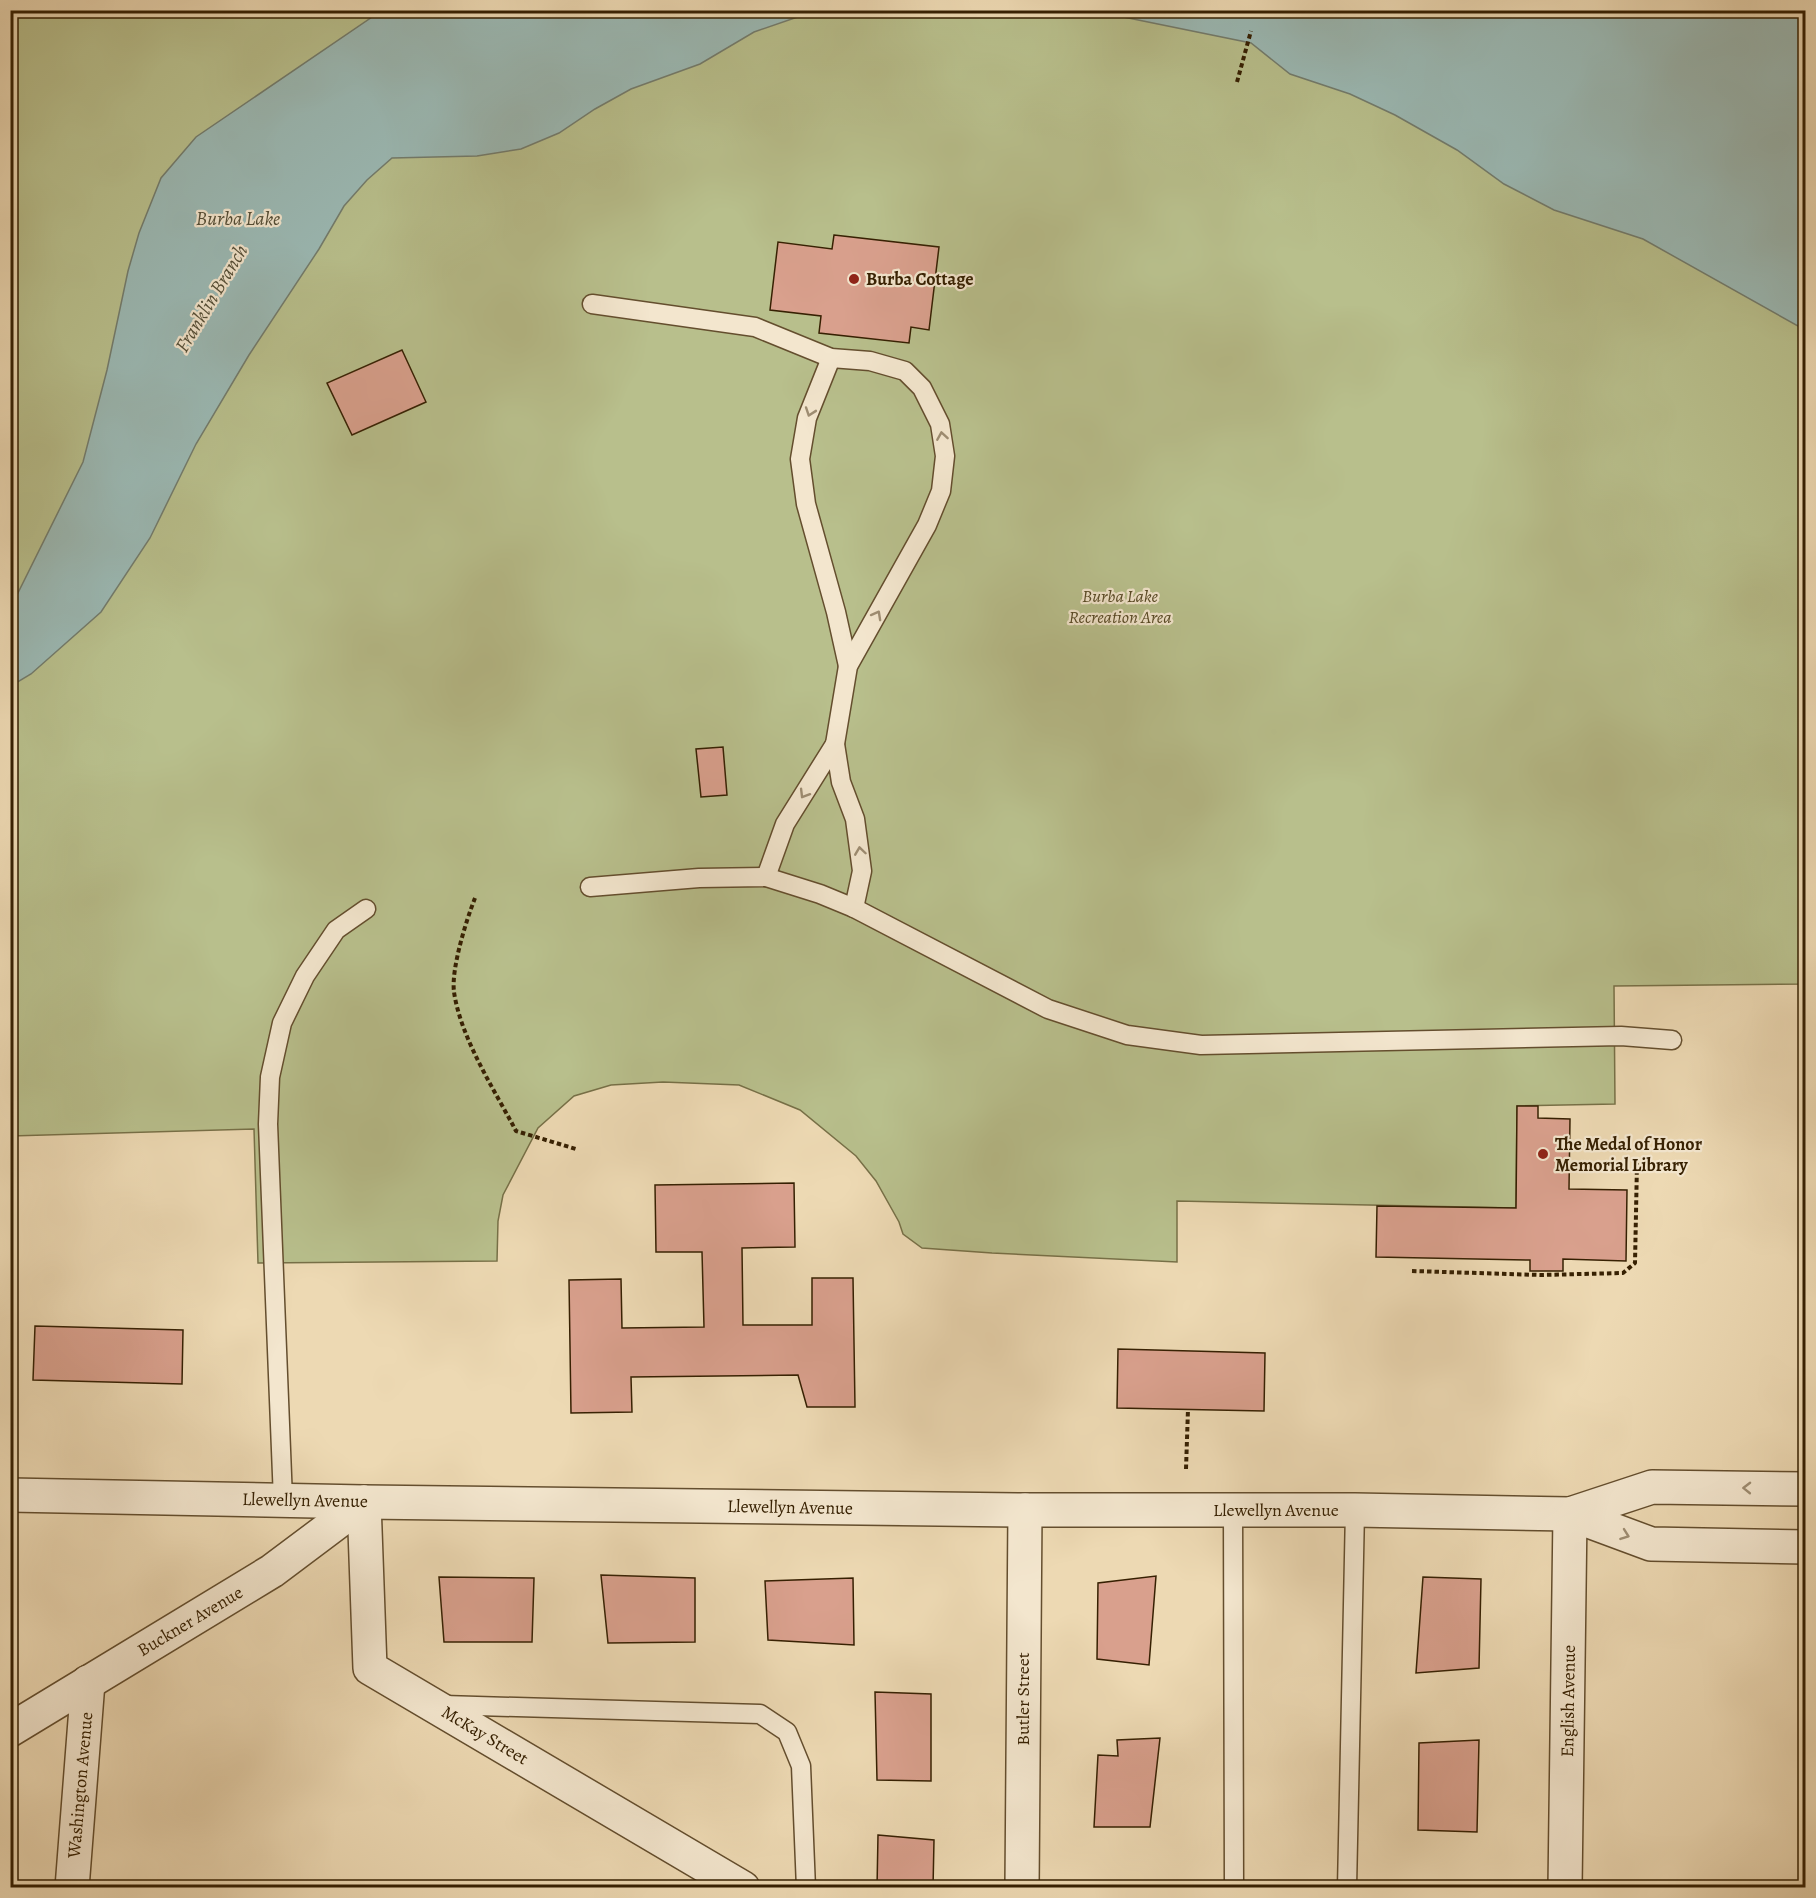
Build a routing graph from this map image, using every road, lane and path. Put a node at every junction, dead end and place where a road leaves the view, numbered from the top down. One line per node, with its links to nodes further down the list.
1 (1251, 31): 2 (path)
2 (1237, 82)
3 (592, 304): 4 (lane)
4 (831, 358): 5 (lane, one-way to 5); 5 (lane, one-way to 4)
5 (848, 666): 6 (lane)
6 (834, 744): 7 (lane, one-way to 7); 10 (lane, one-way to 6)
7 (766, 877): 8 (lane); 10 (lane)
8 (590, 887)
9 (475, 898): 13 (path)
10 (854, 908): 12 (lane)
11 (366, 909): 20 (lane)
12 (1672, 1040)
13 (576, 1149)
14 (1637, 1163): 15 (path)
15 (1412, 1271)
16 (1188, 1409): 17 (path)
17 (1186, 1469)
18 (1806, 1489): 25 (street, Llewellyn Avenue, one-way to 25)
19 (10, 1495): 20 (street, Llewellyn Avenue)
20 (284, 1500): 21 (street, Llewellyn Avenue)
21 (364, 1502): 22 (street, Llewellyn Avenue); 27 (street, Buckner Avenue); 28 (street, McKay Street)
22 (1025, 1510): 23 (street, Llewellyn Avenue); 33 (street, Butler Street)
23 (1233, 1510): 24 (street, Llewellyn Avenue); 34 (lane)
24 (1355, 1510): 25 (street, Llewellyn Avenue); 35 (lane)
25 (1570, 1514): 26 (street, Llewellyn Avenue, one-way to 26); 36 (street, English Avenue)
26 (1806, 1547)
27 (88, 1682): 29 (street, Buckner Avenue); 30 (street, Washington Avenue)
28 (434, 1705): 31 (street, McKay Street); 32 (lane)
29 (10, 1730)
30 (72, 1887)
31 (743, 1887)
32 (806, 1887)
33 (1022, 1887)
34 (1234, 1887)
35 (1347, 1887)
36 (1565, 1887)

